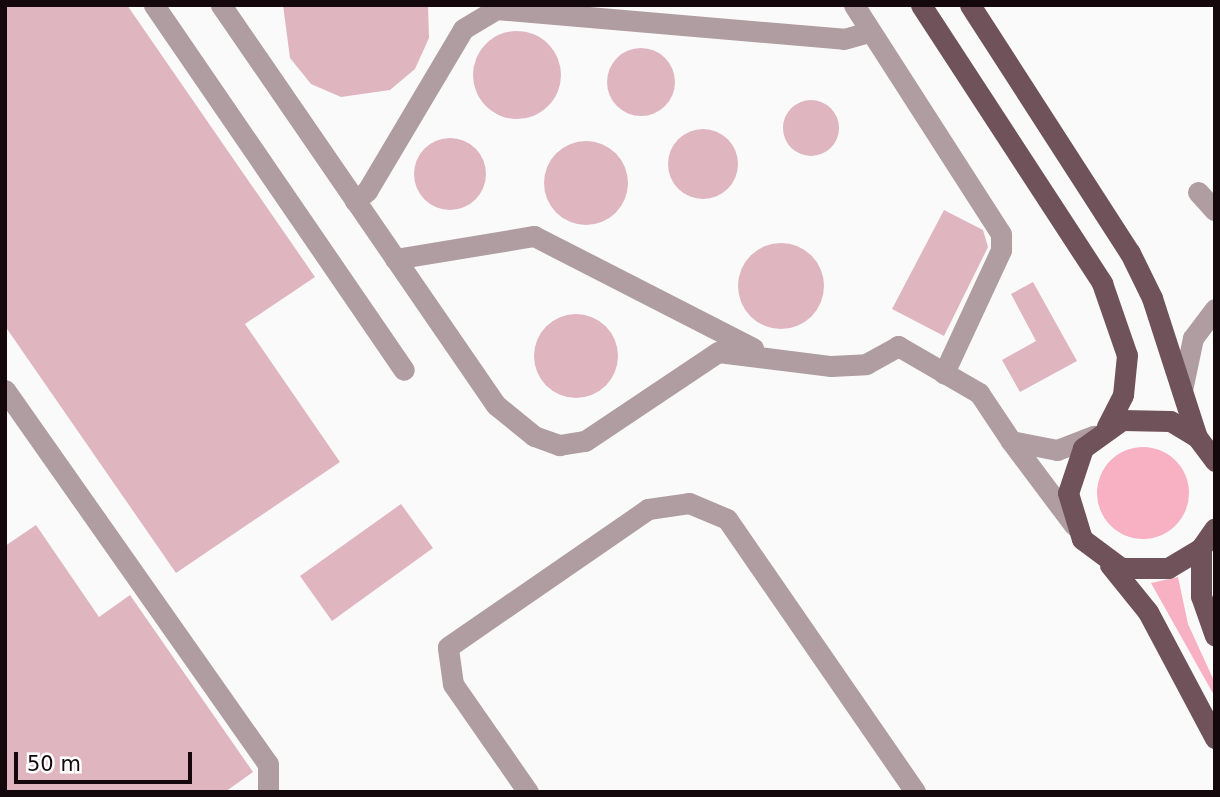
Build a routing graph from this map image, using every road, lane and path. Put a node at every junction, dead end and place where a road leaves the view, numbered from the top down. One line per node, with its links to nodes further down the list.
1 (154, 5): 13 (street)
2 (221, 5): 8 (street)
3 (855, 5): 6 (street)
4 (921, 5): 17 (main road)
5 (970, 5): 16 (main road)
6 (868, 32): 8 (street); 14 (street)
7 (1198, 192): 9 (street)
8 (355, 201): 10 (street)
9 (1215, 211)
10 (395, 260): 12 (street); 12 (street)
11 (1215, 309): 16 (street)
12 (767, 356): 14 (street)
13 (404, 370)
14 (944, 373): 18 (street)
15 (5, 390): 26 (street)
16 (1182, 390): 19 (main road)
17 (1100, 431): 18 (street); 19 (main road); 20 (main road)
18 (1011, 441): 20 (street)
19 (1209, 451)
20 (1074, 525): 23 (main road)
21 (1215, 528): 22 (main road)
22 (1201, 548): 23 (main road); 24 (main road)
23 (1106, 561): 25 (main road)
24 (1215, 636)
25 (1215, 738)
26 (268, 792)
27 (528, 792): 28 (street)
28 (915, 792)

